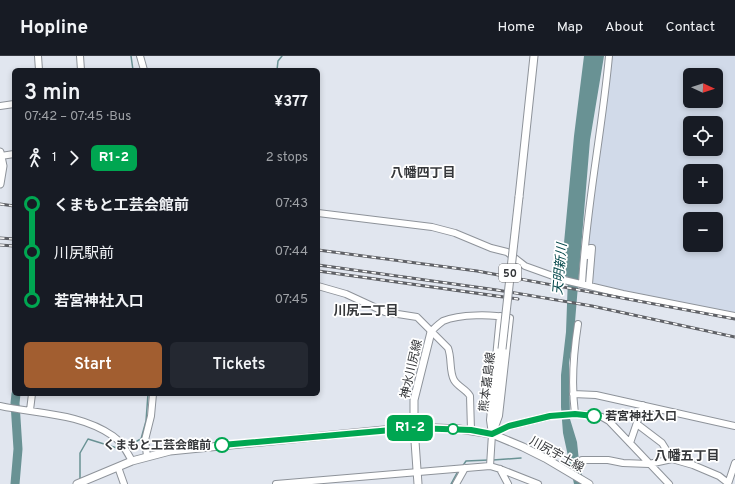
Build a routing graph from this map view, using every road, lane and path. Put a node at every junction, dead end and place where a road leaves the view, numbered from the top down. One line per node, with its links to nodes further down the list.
1 (38, 56): 6 (street)
2 (80, 56): 7 (street)
3 (140, 56): 8 (street)
4 (534, 56): 33 (main road, 熊本嘉島線 / 50, bridge)
5 (609, 56): 15 (street)
6 (39, 68)
7 (81, 68)
8 (143, 68)
9 (12, 104): 10 (street)
10 (0, 106)
11 (0, 154): 12 (street); 13 (main road)
12 (12, 154)
13 (0, 184)
14 (320, 213): 16 (street)
15 (584, 263): 16 (street); 16 (street)
16 (584, 284): 19 (street)
17 (320, 287): 21 (street)
18 (500, 316): 21 (street); 33 (street); 33 (street)
19 (735, 316)
20 (578, 324): 22 (street)
21 (431, 332): 31 (main road, 神水川尻線); 32 (street)
22 (573, 394): 25 (street); 28 (street)
23 (32, 396): 27 (street)
24 (153, 396): 35 (street)
25 (643, 405): 29 (street); 30 (street)
26 (0, 406): 27 (street)
27 (30, 410): 38 (street)
28 (575, 414): 33 (street); 34 (street)
29 (637, 424): 34 (street); 36 (street)
30 (735, 426)
31 (414, 428): 32 (main road); 35 (main road); 45 (main road, 神水川尻線)
32 (471, 430): 33 (main road)
33 (492, 434): 41 (street); 57 (main road, 川尻宇土線)
34 (630, 443): 40 (street)
35 (147, 456): 38 (main road)
36 (672, 459): 40 (street); 47 (street)
37 (582, 460): 40 (street)
38 (132, 461): 42 (main road)
39 (735, 463): 47 (street)
40 (649, 464): 58 (street)
41 (490, 466): 43 (street); 44 (street)
42 (118, 467): 48 (main road); 49 (street)
43 (465, 468): 45 (street); 54 (street)
44 (500, 468): 55 (street); 56 (street)
45 (418, 472): 46 (street); 53 (main road, 神水川尻線)
46 (356, 477): 51 (street); 52 (street)
47 (728, 483)
48 (77, 484)
49 (124, 484)
50 (276, 484): 51 (street)
51 (284, 484)
52 (357, 484)
53 (418, 484)
54 (456, 484)
55 (508, 484)
56 (538, 484)
57 (588, 484)
58 (670, 484)

